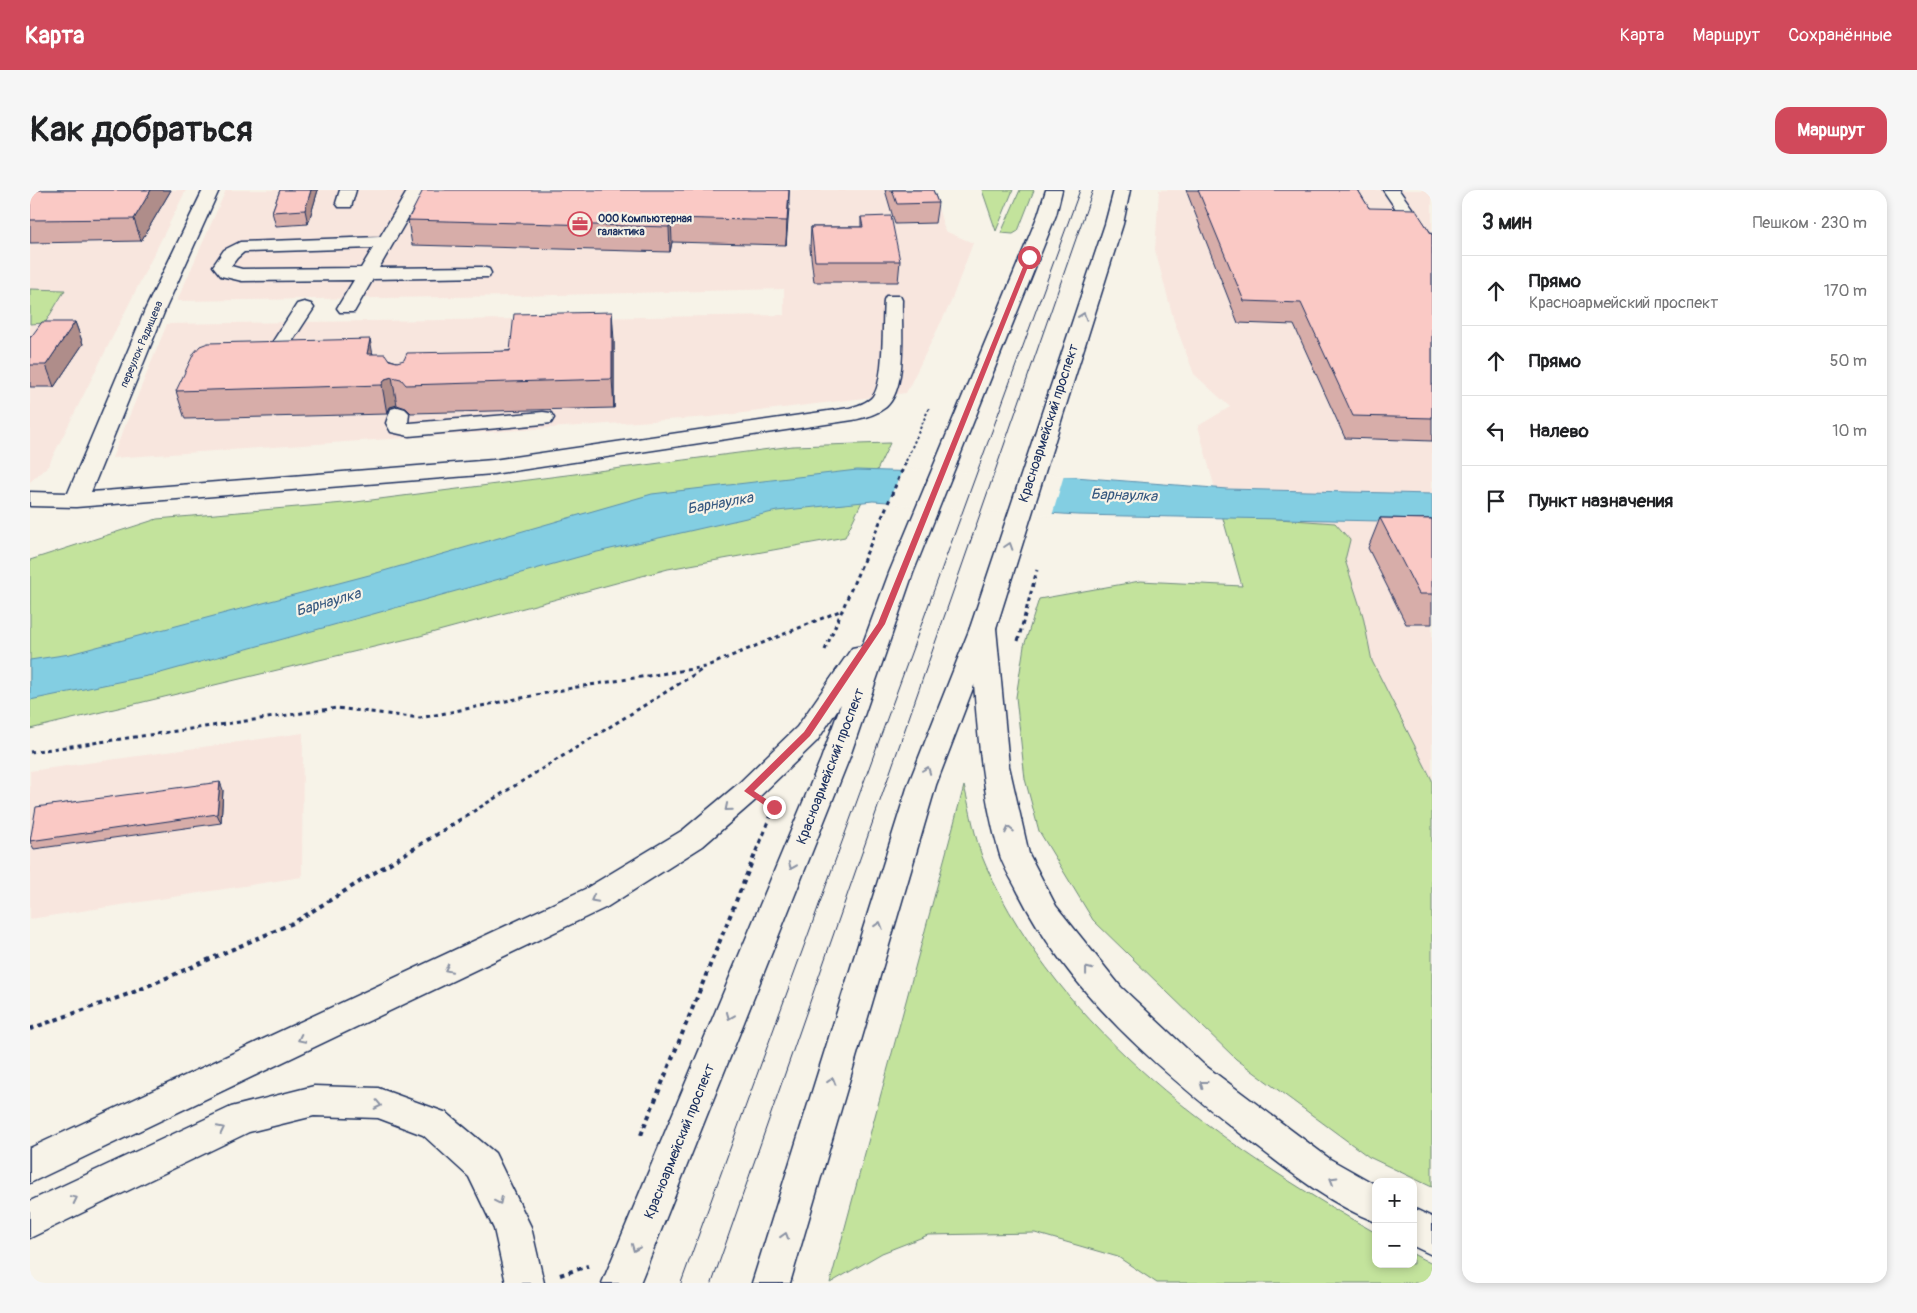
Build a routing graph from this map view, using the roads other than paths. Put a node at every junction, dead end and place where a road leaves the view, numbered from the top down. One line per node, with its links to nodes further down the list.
1 (210, 190): 19 (main road, переулок Радищева)
2 (416, 190): 6 (main road)
3 (1054, 190): 20 (main road, Красноармейский проспект)
4 (1122, 190): 21 (main road, Красноармейский проспект, one-way to 4)
5 (1391, 190): 7 (main road)
6 (385, 242): 8 (main road); 8 (main road)
7 (1432, 249)
8 (367, 273): 9 (main road); 12 (main road)
9 (482, 273)
10 (892, 300): 19 (main road)
11 (304, 308): 13 (main road)
12 (347, 308)
13 (275, 353): 14 (main road); 15 (main road)
14 (302, 353)
15 (235, 360)
16 (398, 414): 17 (main road)
17 (543, 418)
18 (30, 499): 19 (main road)
19 (76, 500)
20 (882, 624): 22 (main road, one-way to 22); 28 (main road, Красноармейский проспект, one-way to 28)
21 (983, 628): 23 (main road, one-way to 21); 29 (main road, Красноармейский проспект, one-way to 21)
22 (30, 1166)
23 (1372, 1203)
24 (30, 1220): 27 (main road, one-way to 27)
25 (1417, 1228): 26 (main road)
26 (1432, 1237)
27 (538, 1280)
28 (621, 1283)
29 (771, 1283)

